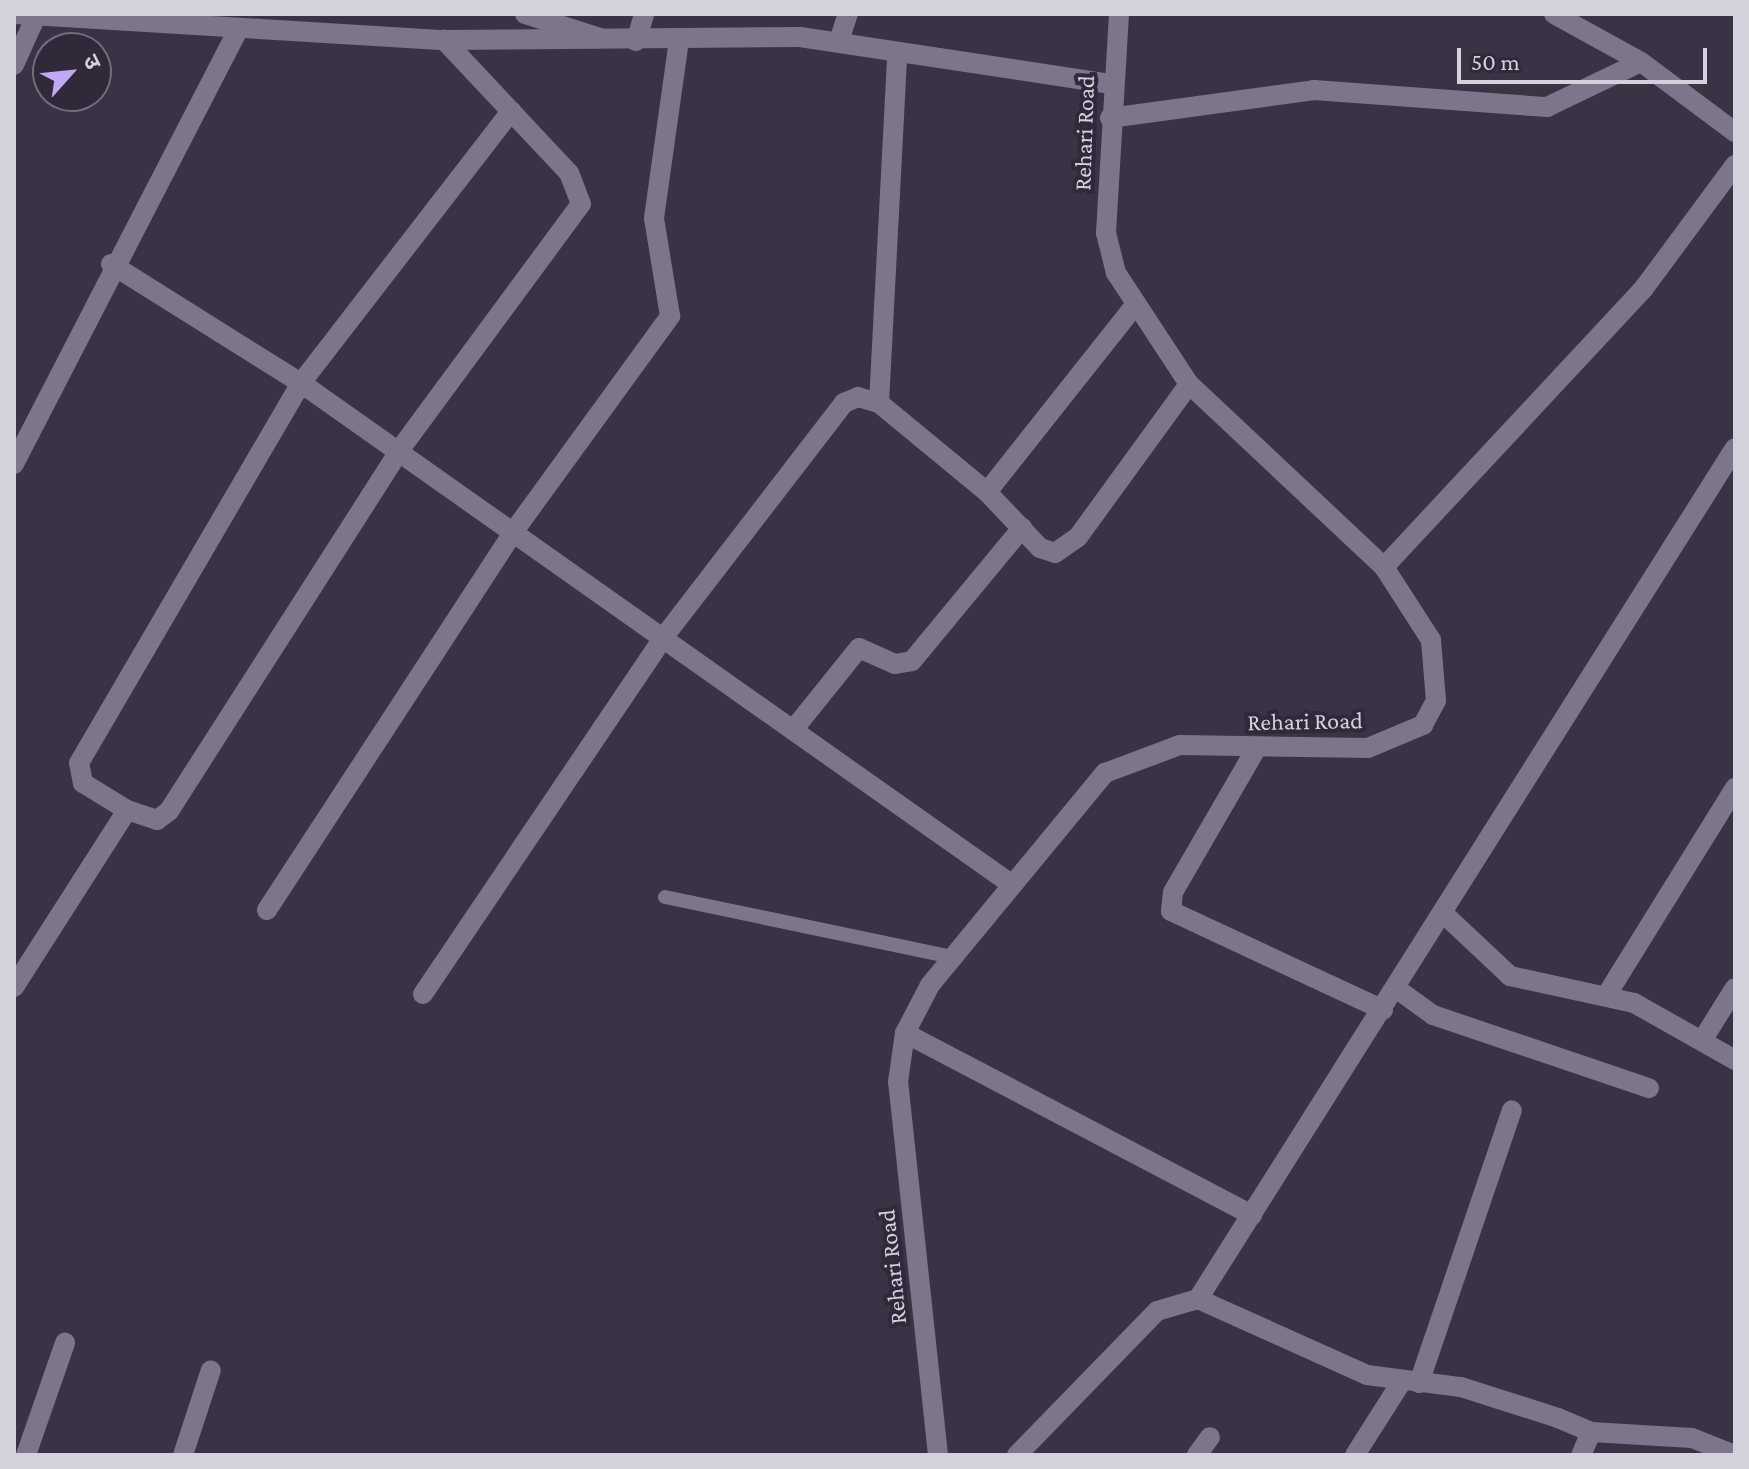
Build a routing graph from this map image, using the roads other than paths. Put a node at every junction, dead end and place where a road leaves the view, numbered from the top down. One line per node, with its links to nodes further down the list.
1 (15, 14): 7 (street)
2 (525, 14): 12 (street)
3 (644, 14): 13 (street)
4 (848, 14): 14 (street)
5 (1119, 14): 18 (street, Rehari Road)
6 (1554, 14): 16 (street)
7 (36, 16): 9 (street); 17 (street)
8 (326, 24): 9 (street); 10 (street)
9 (237, 32): 23 (street)
10 (444, 40): 12 (street); 19 (street)
11 (679, 40): 13 (street); 14 (street); 33 (street)
12 (605, 41): 13 (street)
13 (636, 41)
14 (839, 41): 15 (street)
15 (897, 54): 18 (street); 27 (street)
16 (1641, 62): 20 (street); 21 (street)
17 (14, 65)
18 (1111, 84): 20 (street, Rehari Road)
19 (511, 111): 25 (street); 28 (street)
20 (1110, 118): 24 (street, Rehari Road)
21 (1735, 132)
22 (1735, 165): 34 (street)
23 (111, 264): 25 (street); 30 (street)
24 (1133, 308): 26 (street, Rehari Road); 31 (street)
25 (301, 383): 28 (street); 39 (street)
26 (1189, 384): 32 (street); 34 (street, Rehari Road)
27 (879, 403): 31 (street); 35 (street)
28 (401, 448): 33 (street); 39 (street)
29 (1735, 448): 43 (street)
30 (14, 464)
31 (987, 492): 32 (street)
32 (1022, 528): 36 (street)
33 (514, 531): 35 (street); 42 (street)
34 (1384, 567): 37 (street, Rehari Road)
35 (663, 638): 36 (street); 48 (street)
36 (793, 730): 40 (street)
37 (1256, 749): 40 (street, Rehari Road); 50 (street)
38 (1735, 788): 49 (street)
39 (127, 810): 45 (street)
40 (1011, 884): 44 (street, Rehari Road)
41 (665, 897): 44 (lane)
42 (267, 910)
43 (1444, 914): 47 (street); 49 (street)
44 (953, 957): 51 (street, Rehari Road)
45 (14, 987)
46 (1735, 988): 52 (street)
47 (1397, 989): 50 (street); 54 (street)
48 (423, 994)
49 (1606, 996): 52 (street)
50 (1383, 1010): 56 (street)
51 (905, 1033): 56 (street); 66 (street, Rehari Road)
52 (1703, 1039): 53 (street)
53 (1735, 1060)
54 (1649, 1088)
55 (1512, 1110): 60 (street)
56 (1252, 1215): 57 (street)
57 (1198, 1299): 60 (street); 67 (street)
58 (65, 1343): 64 (street)
59 (211, 1370): 65 (street)
60 (1409, 1384): 61 (street); 69 (street)
61 (1591, 1432): 63 (street); 70 (street)
62 (1210, 1437): 68 (street)
63 (1688, 1446): 71 (street)
64 (26, 1455)
65 (183, 1455)
66 (938, 1455)
67 (1017, 1455)
68 (1197, 1455)
69 (1355, 1455)
70 (1581, 1455)
71 (1735, 1455)

